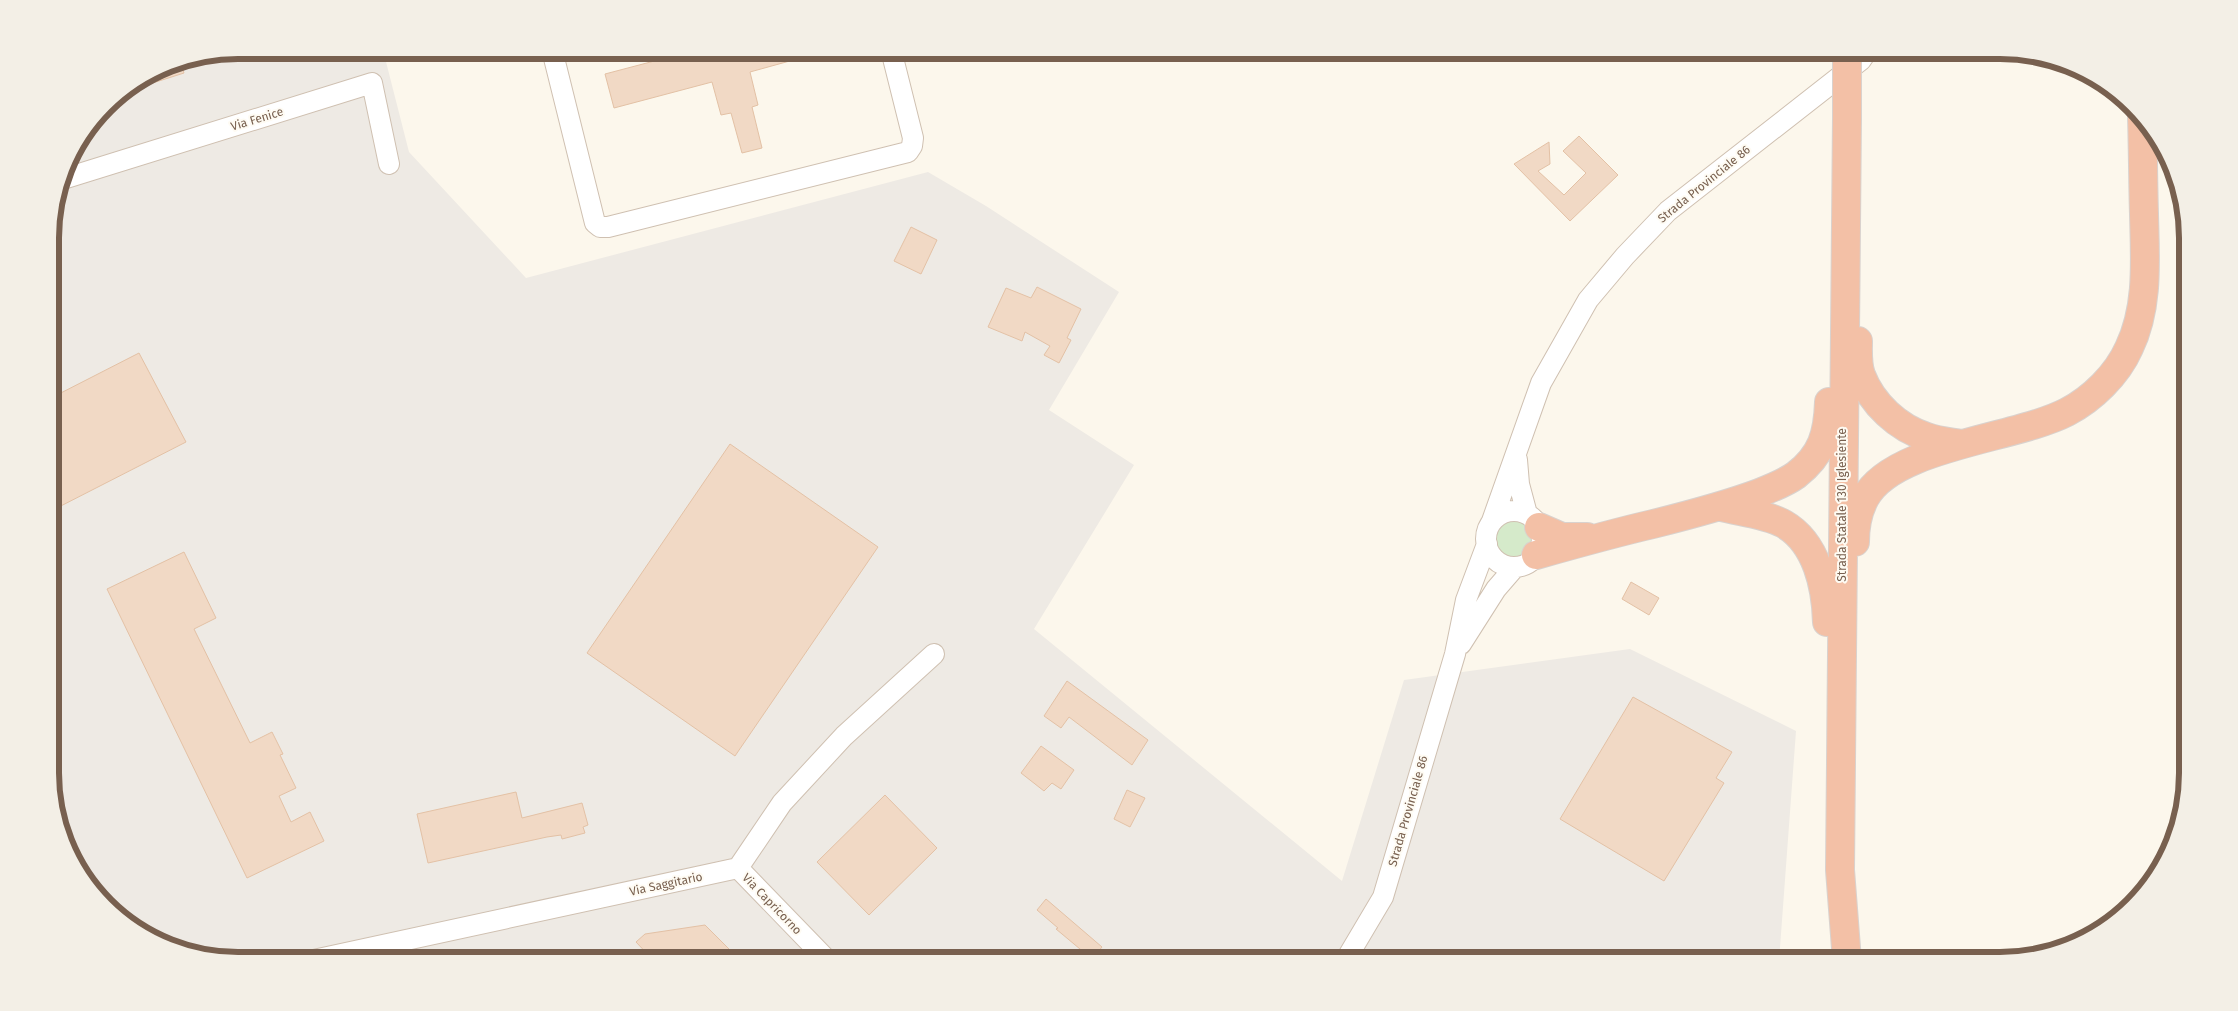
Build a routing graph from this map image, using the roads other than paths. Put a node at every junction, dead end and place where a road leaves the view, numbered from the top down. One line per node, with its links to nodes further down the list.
1 (554, 59): 2 (street)
2 (894, 59)
3 (1847, 59): 8 (highway, Strada Statale 130 Iglesiente, bridge)
4 (1862, 59): 10 (street, Strada Provinciale 86)
5 (2142, 129): 9 (highway)
6 (389, 164): 7 (street, Via Fenice)
7 (69, 177)
8 (1844, 227): 9 (highway); 11 (highway); 19 (highway, Strada Statale 130 Iglesiente)
9 (1962, 444): 19 (highway)
10 (1517, 451): 12 (street, Strada Provinciale 86); 13 (street, Strada Provinciale 86)
11 (1721, 507): 14 (highway); 19 (highway)
12 (1492, 521): 13 (street); 15 (street)
13 (1533, 521): 14 (highway); 16 (street)
14 (1596, 538): 16 (highway)
15 (1487, 544): 16 (street); 18 (street, Strada Provinciale 86)
16 (1526, 561): 18 (street, Strada Provinciale 86)
17 (934, 654): 20 (street)
18 (1455, 654): 23 (street, Strada Provinciale 86)
19 (1841, 752): 24 (highway, Strada Statale 130 Iglesiente)
20 (738, 868): 21 (street, Via Saggitario); 22 (street, Via Capricorno)
21 (351, 952)
22 (819, 952)
23 (1350, 952)
24 (1846, 952)

